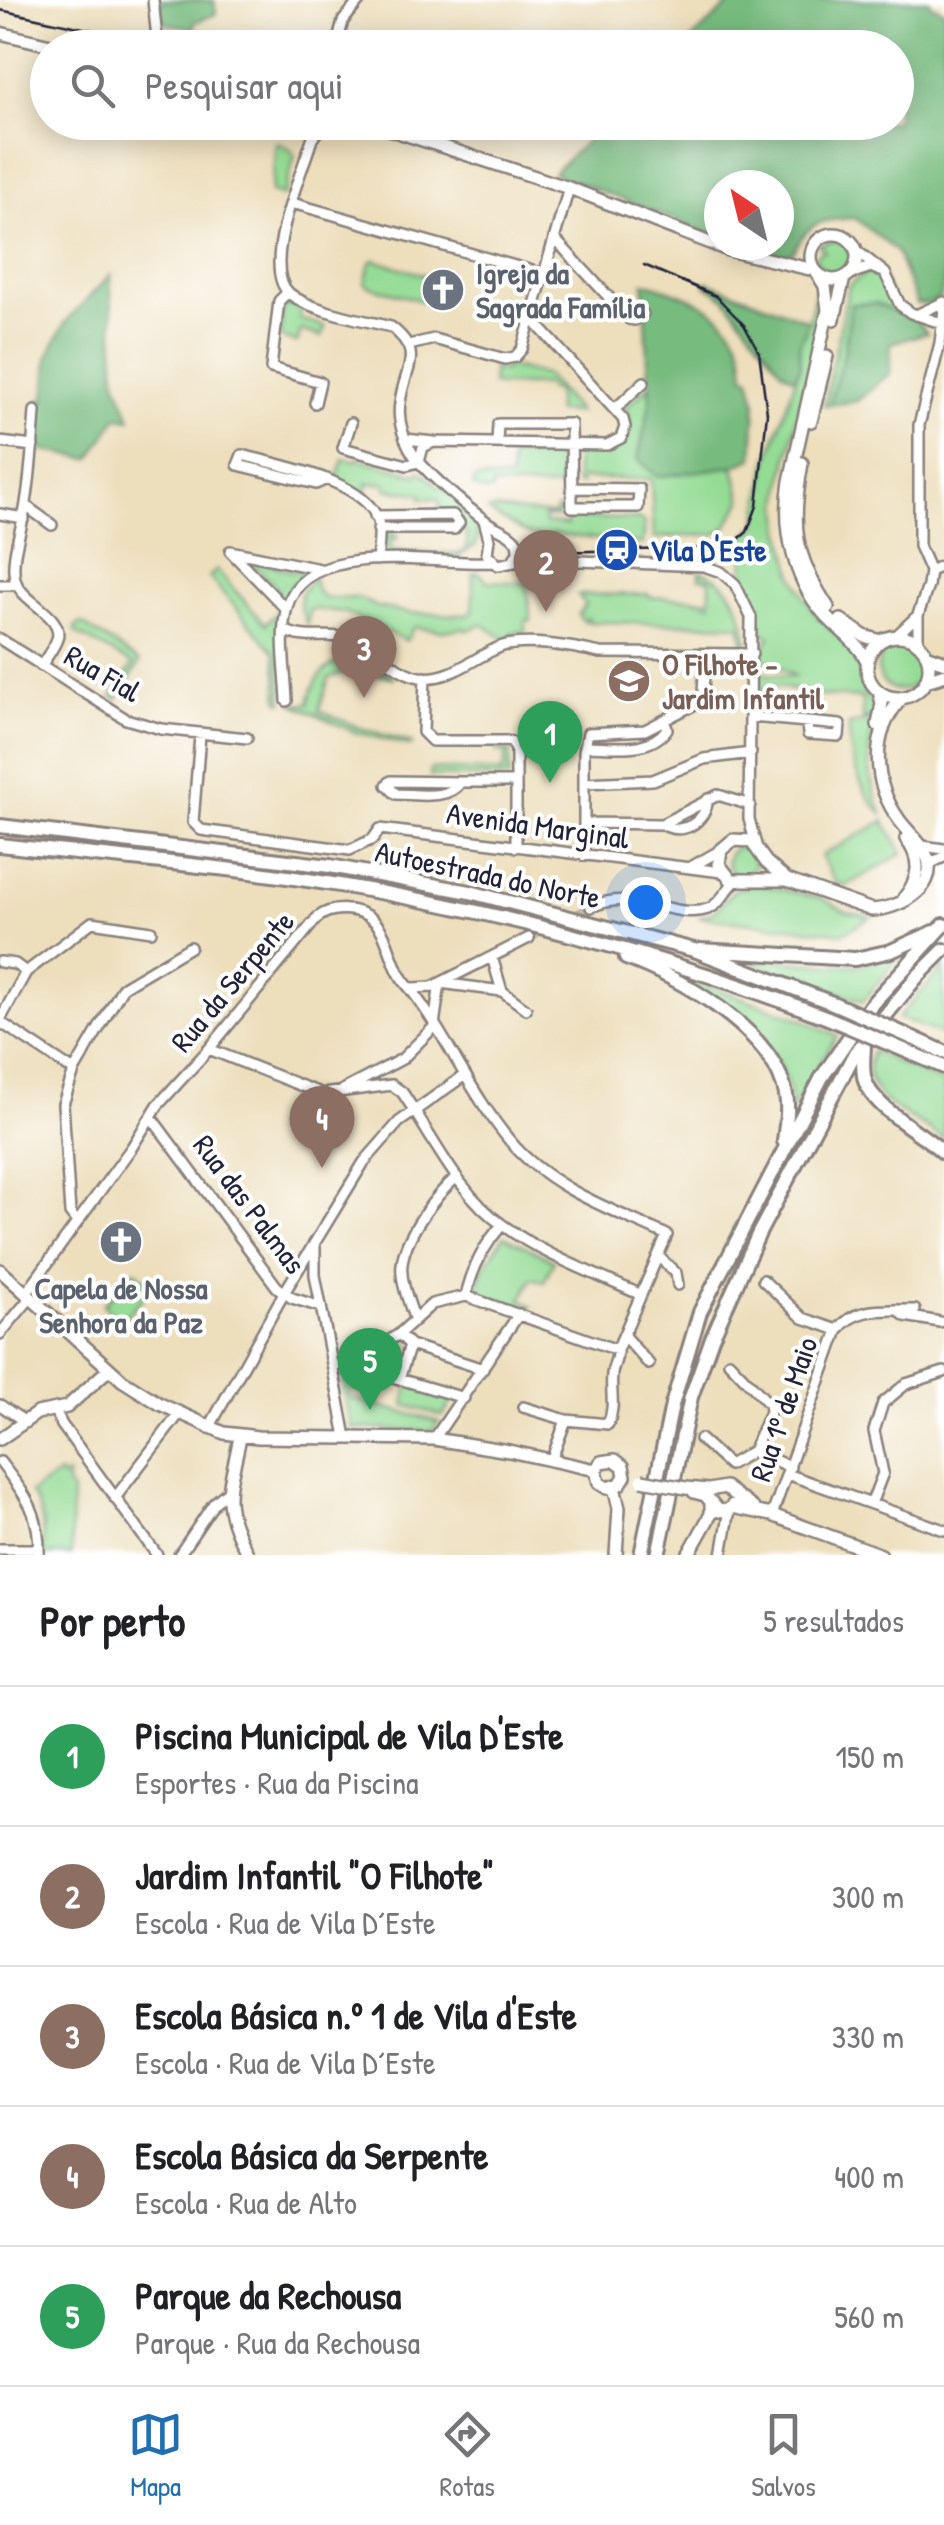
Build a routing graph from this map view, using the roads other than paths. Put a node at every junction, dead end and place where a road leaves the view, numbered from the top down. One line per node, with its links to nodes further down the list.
1 (153, 0): 3 (street)
2 (360, 0): 4 (street)
3 (156, 30)
4 (341, 30)
5 (0, 33): 6 (main road)
6 (30, 40)
7 (312, 140): 10 (street)
8 (421, 140): 9 (main road)
9 (569, 188): 11 (street); 14 (main road)
10 (292, 202): 17 (street); 19 (street)
11 (554, 238): 17 (street); 21 (street)
12 (812, 250): 13 (main road); 14 (main road); 15 (main road)
13 (856, 251): 16 (street); 18 (main road)
14 (786, 262): 15 (main road)
15 (816, 271): 18 (main road); 69 (main road)
16 (885, 273): 18 (street); 22 (street)
17 (543, 274): 23 (street)
18 (847, 276): 64 (main road)
19 (288, 292): 25 (street); 28 (street)
20 (944, 306): 22 (street); 24 (street)
21 (643, 314)
22 (916, 316): 24 (street)
23 (532, 319): 25 (street); 29 (street)
24 (942, 323): 26 (street)
25 (409, 345): 35 (street)
26 (940, 360): 56 (street)
27 (644, 382): 29 (street)
28 (314, 403)
29 (615, 409): 36 (street)
30 (36, 411): 37 (street)
31 (351, 423): 39 (street)
32 (0, 442): 37 (street)
33 (434, 442): 34 (street); 35 (street); 38 (street)
34 (497, 442): 36 (street); 36 (street)
35 (408, 443): 38 (street); 39 (street)
36 (571, 444): 41 (street)
37 (33, 446): 42 (street)
38 (424, 447): 39 (street)
39 (419, 462): 46 (street)
40 (327, 479): 40 (street); 44 (street)
41 (572, 488): 41 (street)
42 (26, 506): 45 (street); 47 (street)
43 (0, 514): 45 (street)
44 (375, 516): 48 (street); 48 (street)
45 (24, 518): 58 (street)
46 (484, 520): 49 (street); 50 (street)
47 (52, 525)
48 (378, 529): 53 (street)
49 (504, 533): 50 (street); 51 (street)
50 (490, 539): 52 (street)
51 (516, 556): 52 (street); 67 (street)
52 (490, 558): 53 (street)
53 (377, 560): 55 (street)
54 (944, 566): 56 (street)
55 (320, 568): 59 (street); 59 (street)
56 (930, 570): 60 (street)
57 (0, 585): 58 (street)
58 (16, 585): 71 (street)
59 (286, 609): 61 (street)
60 (918, 615): 62 (street); 65 (street)
61 (284, 630): 73 (street); 77 (street)
62 (897, 636): 64 (main road); 65 (main road)
63 (0, 640): 71 (street, Rua Fial)
64 (881, 641): 69 (main road)
65 (918, 642): 68 (main road)
66 (705, 654): 67 (street); 73 (street); 79 (street)
67 (752, 654): 78 (street)
68 (928, 657): 70 (highway); 74 (main road)
69 (868, 661): 75 (main road)
70 (944, 662)
71 (42, 666): 81 (street, Rua Fial)
72 (944, 675): 74 (highway)
73 (425, 677): 86 (street)
74 (927, 680): 76 (main road)
75 (879, 692): 76 (main road); 101 (main road)
76 (902, 698): 94 (main road)
77 (287, 701)
78 (751, 718): 80 (street); 84 (street)
79 (665, 722): 83 (street); 83 (street)
80 (807, 723)
81 (200, 735): 82 (street, Rua Fial); 95 (street, Avenida Marginal)
82 (247, 738)
83 (585, 746): 87 (street)
84 (751, 753): 87 (street); 88 (street)
85 (461, 782): 85 (street); 86 (street)
86 (516, 782): 95 (street)
87 (584, 782): 90 (street)
88 (750, 805): 89 (street); 90 (street)
89 (749, 819): 92 (street); 98 (street)
90 (585, 824): 99 (street)
91 (0, 826): 112 (highway, Autoestrada do Norte)
92 (733, 840): 97 (main road); 98 (main road)
93 (0, 846): 110 (highway, Autoestrada do Norte)
94 (920, 846): 96 (street); 101 (main road)
95 (516, 847): 99 (street, Avenida Marginal)
96 (944, 849)
97 (721, 850): 102 (street); 103 (main road)
98 (759, 850): 103 (main road); 104 (main road)
99 (584, 856): 102 (street, Avenida Marginal)
100 (944, 857): 101 (street)
101 (924, 862): 105 (main road); 105 (main road)
102 (689, 868): 103 (street, Avenida Marginal)
103 (731, 880): 104 (main road); 106 (street)
104 (787, 880): 105 (main road)
105 (901, 901)
106 (591, 906)
107 (940, 928): 112 (highway); 136 (highway)
108 (151, 932): 116 (street)
109 (529, 938): 114 (street)
110 (603, 943): 125 (highway, Autoestrada do Norte, bridge); 136 (highway)
111 (190, 947): 130 (street)
112 (694, 950): 125 (highway, Autoestrada do Norte, bridge)
113 (943, 952): 124 (highway)
114 (492, 957): 117 (street); 119 (street)
115 (0, 962): 116 (street)
116 (26, 972): 121 (street)
117 (440, 983): 118 (street); 119 (street); 122 (street)
118 (413, 988): 122 (street); 126 (street, Rua da Serpente)
119 (502, 991): 120 (street)
120 (526, 1009)
121 (0, 1021): 130 (street)
122 (434, 1027): 129 (street); 131 (street)
123 (944, 1042): 125 (highway)
124 (864, 1043): 137 (highway); 206 (highway)
125 (913, 1043): 127 (highway, Autoestrada do Norte); 128 (highway, Autoestrada do Norte)
126 (209, 1049): 133 (street); 135 (street, Rua da Serpente)
127 (944, 1052)
128 (944, 1068)
129 (386, 1069): 132 (street); 133 (street)
130 (74, 1072): 139 (street)
131 (465, 1075): 134 (street); 142 (street)
132 (392, 1085): 133 (street); 134 (street)
133 (340, 1092)
134 (415, 1111): 138 (street); 141 (street)
135 (151, 1117): 139 (street, Rua da Serpente); 146 (street, Rua das Palmas)
136 (782, 1150): 205 (highway)
137 (944, 1154)
138 (457, 1177): 140 (street); 154 (street)
139 (77, 1222): 147 (street, Rua da Serpente)
140 (502, 1225): 148 (street); 149 (street)
141 (315, 1244): 146 (street); 150 (street)
142 (658, 1256): 145 (street); 149 (street)
143 (0, 1270): 147 (main road)
144 (763, 1280): 156 (street)
145 (678, 1285)
146 (284, 1293): 150 (street, Rua das Palmas); 177 (street)
147 (28, 1295): 157 (street, Rua da Serpente); 166 (main road)
148 (466, 1296): 153 (street); 154 (street)
149 (642, 1296): 159 (street)
150 (320, 1307): 165 (street)
151 (900, 1310): 152 (street, Rua 1º de Maio); 155 (street, Rua 1º de Maio); 156 (street, Rua 1º de Maio)
152 (915, 1310)
153 (519, 1314): 161 (street); 167 (street)
154 (414, 1318): 158 (street)
155 (940, 1322)
156 (838, 1330): 187 (street, Rua 1º de Maio)
157 (0, 1334)
158 (400, 1334): 160 (street); 162 (street)
159 (624, 1336): 161 (street); 164 (street)
160 (410, 1345): 167 (street); 169 (street)
161 (618, 1350): 175 (street)
162 (354, 1359): 165 (street); 169 (street)
163 (729, 1362): 183 (street)
164 (649, 1364)
165 (334, 1367): 179 (street)
166 (110, 1369): 173 (main road); 174 (main road)
167 (482, 1369): 170 (street)
168 (944, 1372): 195 (street)
169 (399, 1379): 170 (street)
170 (464, 1398): 181 (street)
171 (0, 1405): 176 (street)
172 (523, 1407): 175 (street)
173 (56, 1411): 176 (main road); 194 (street)
174 (179, 1414): 177 (main road); 194 (street)
175 (566, 1420): 184 (street)
176 (24, 1421): 180 (main road)
177 (210, 1428): 178 (main road)
178 (240, 1436): 179 (main road); 192 (main road)
179 (346, 1437): 181 (main road)
180 (0, 1439)
181 (434, 1439): 184 (main road)
182 (700, 1439): 183 (street)
183 (752, 1451): 187 (street)
184 (552, 1461): 186 (main road)
185 (0, 1462): 200 (street)
186 (596, 1470): 188 (main road); 189 (main road)
187 (788, 1470): 195 (street); 197 (street, Rua 1º de Maio)
188 (624, 1476): 189 (main road); 190 (main road, bridge)
189 (614, 1488): 204 (main road)
190 (686, 1488): 191 (main road); 196 (main road)
191 (715, 1489): 193 (main road); 196 (main road)
192 (227, 1492): 202 (street); 203 (main road)
193 (734, 1493): 196 (main road); 197 (main road)
194 (115, 1498): 201 (street)
195 (871, 1504): 198 (street)
196 (720, 1508): 197 (main road); 207 (main road); 208 (street)
197 (766, 1513): 209 (main road)
198 (944, 1530)
199 (0, 1549): 200 (street)
200 (39, 1552)
201 (157, 1555)
202 (179, 1555)
203 (248, 1555)
204 (616, 1555)
205 (641, 1555)
206 (658, 1555)
207 (690, 1555)
208 (722, 1555)
209 (882, 1555)

